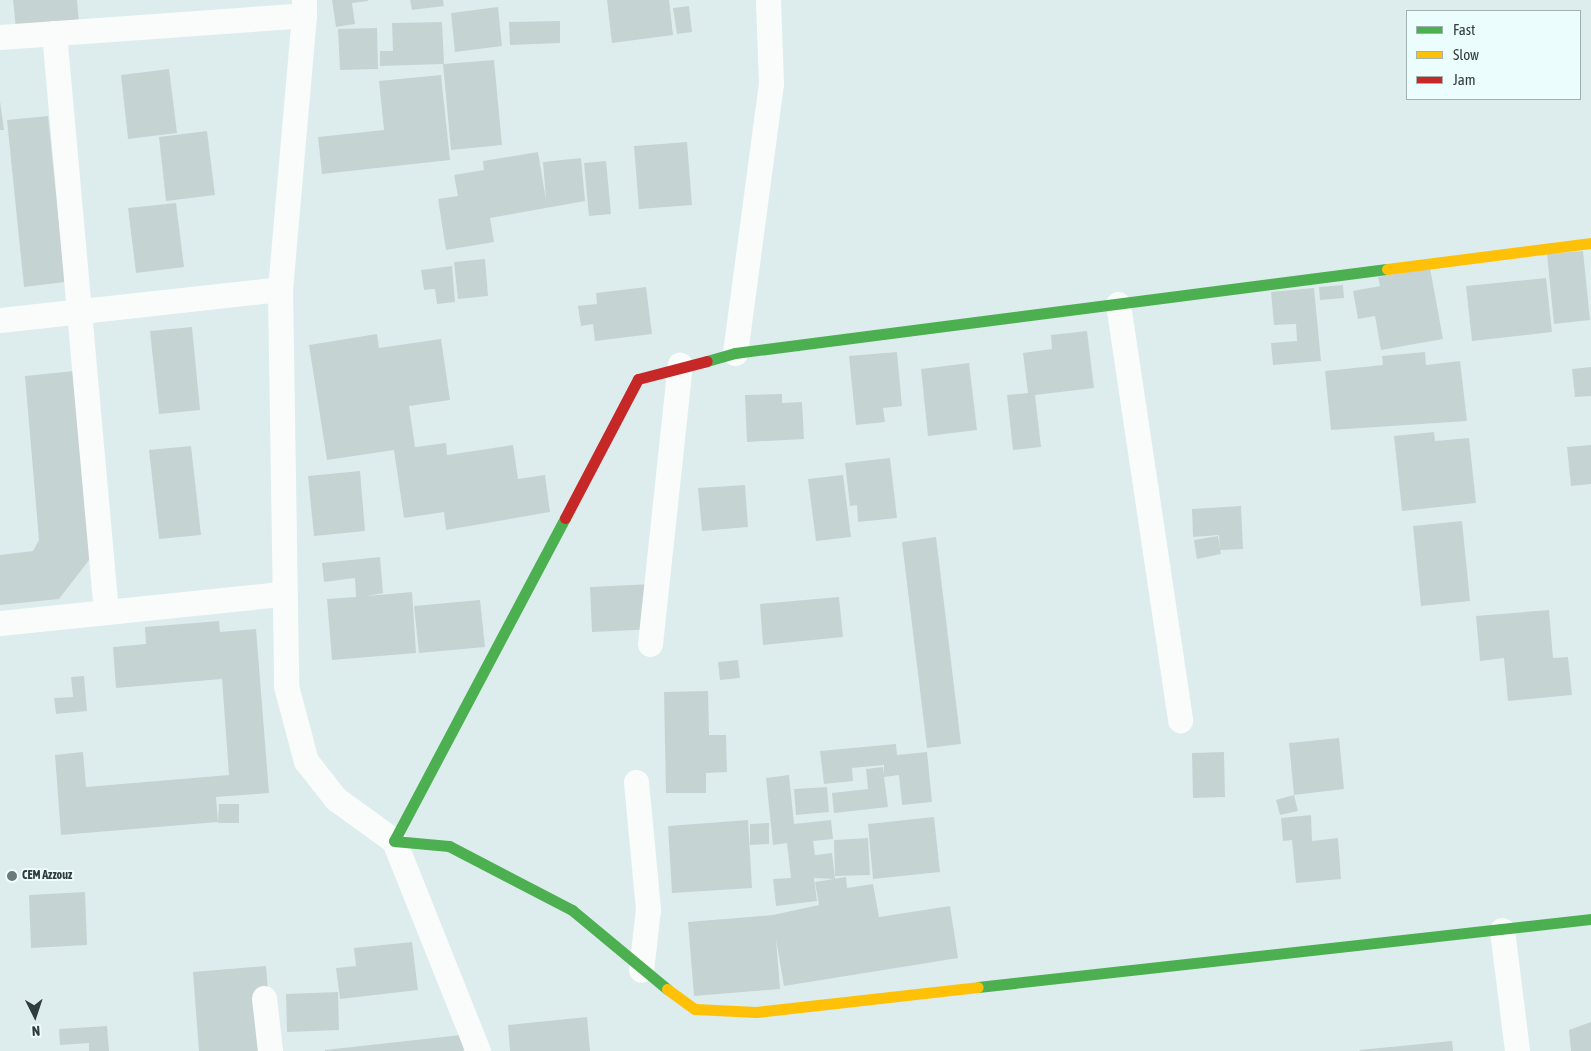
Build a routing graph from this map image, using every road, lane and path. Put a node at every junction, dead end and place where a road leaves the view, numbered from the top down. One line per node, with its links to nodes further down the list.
1 (768, 0): 10 (street)
2 (304, 8): 3 (street); 6 (street)
3 (54, 34): 4 (street); 8 (street)
4 (0, 38)
5 (1591, 243): 7 (street)
6 (280, 290): 8 (street); 12 (street)
7 (1118, 304): 10 (street); 16 (street)
8 (79, 311): 9 (street); 13 (street)
9 (0, 320)
10 (734, 352): 11 (street)
11 (680, 365): 15 (street); 18 (street)
12 (282, 594): 13 (street); 18 (street)
13 (106, 612): 14 (street)
14 (0, 623)
15 (650, 644)
16 (1180, 720)
17 (636, 782): 21 (street)
18 (394, 841): 21 (street); 24 (street)
19 (1591, 919): 20 (street)
20 (1502, 930): 21 (street); 25 (street)
21 (641, 970)
22 (264, 998): 23 (street)
23 (270, 1051)
24 (478, 1051)
25 (1517, 1051)

